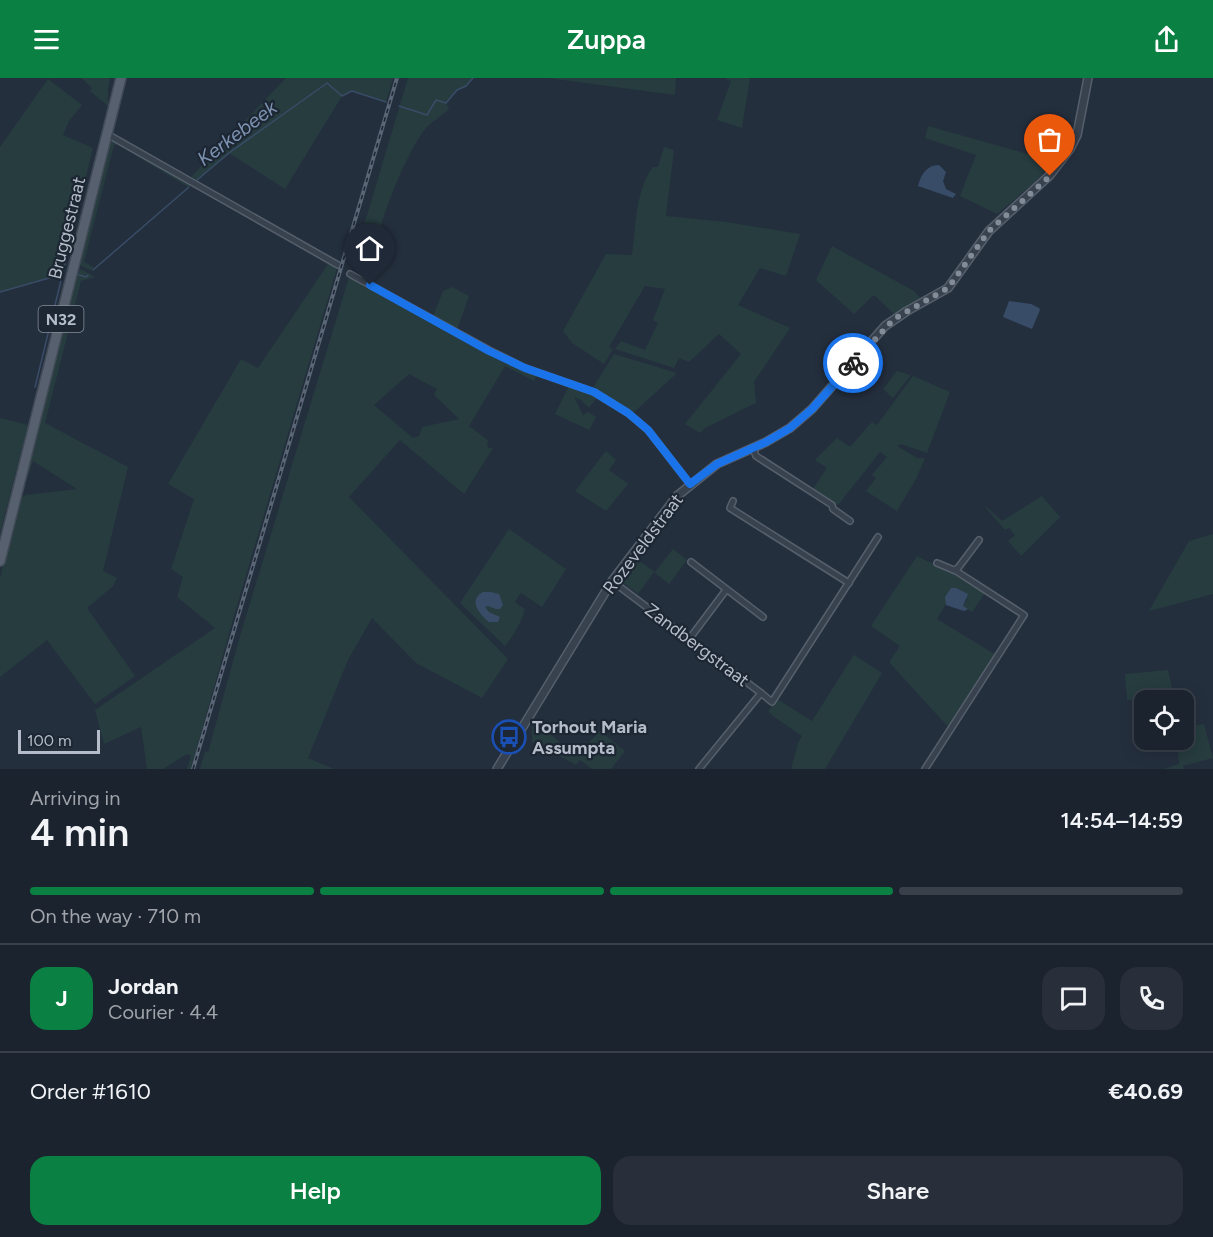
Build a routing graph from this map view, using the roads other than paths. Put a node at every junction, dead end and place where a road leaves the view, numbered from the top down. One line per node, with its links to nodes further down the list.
1 (121, 78): 3 (main road, Bruggestraat / N32)
2 (1088, 78): 6 (street, Rozeveldstraat)
3 (107, 134): 4 (street); 12 (main road, Bruggestraat / N32)
4 (338, 264)
5 (350, 274): 7 (street)
6 (753, 448): 7 (street, Rozeveldstraat); 9 (street)
7 (690, 484): 16 (street, Rozeveldstraat)
8 (734, 501): 17 (street)
9 (850, 520)
10 (878, 537): 17 (street)
11 (979, 540): 15 (street)
12 (0, 561)
13 (691, 562): 18 (street)
14 (937, 563): 15 (street)
15 (954, 570): 26 (street)
16 (612, 581): 20 (street, Zandbergstraat); 24 (street, Rozeveldstraat)
17 (849, 583): 22 (street)
18 (726, 590): 19 (street); 20 (street)
19 (763, 617)
20 (690, 638): 21 (street, Zandbergstraat)
21 (761, 693): 22 (street); 25 (street, Zandbergstraat)
22 (772, 702): 23 (street)
23 (768, 708)
24 (497, 769)
25 (699, 769)
26 (925, 769)

